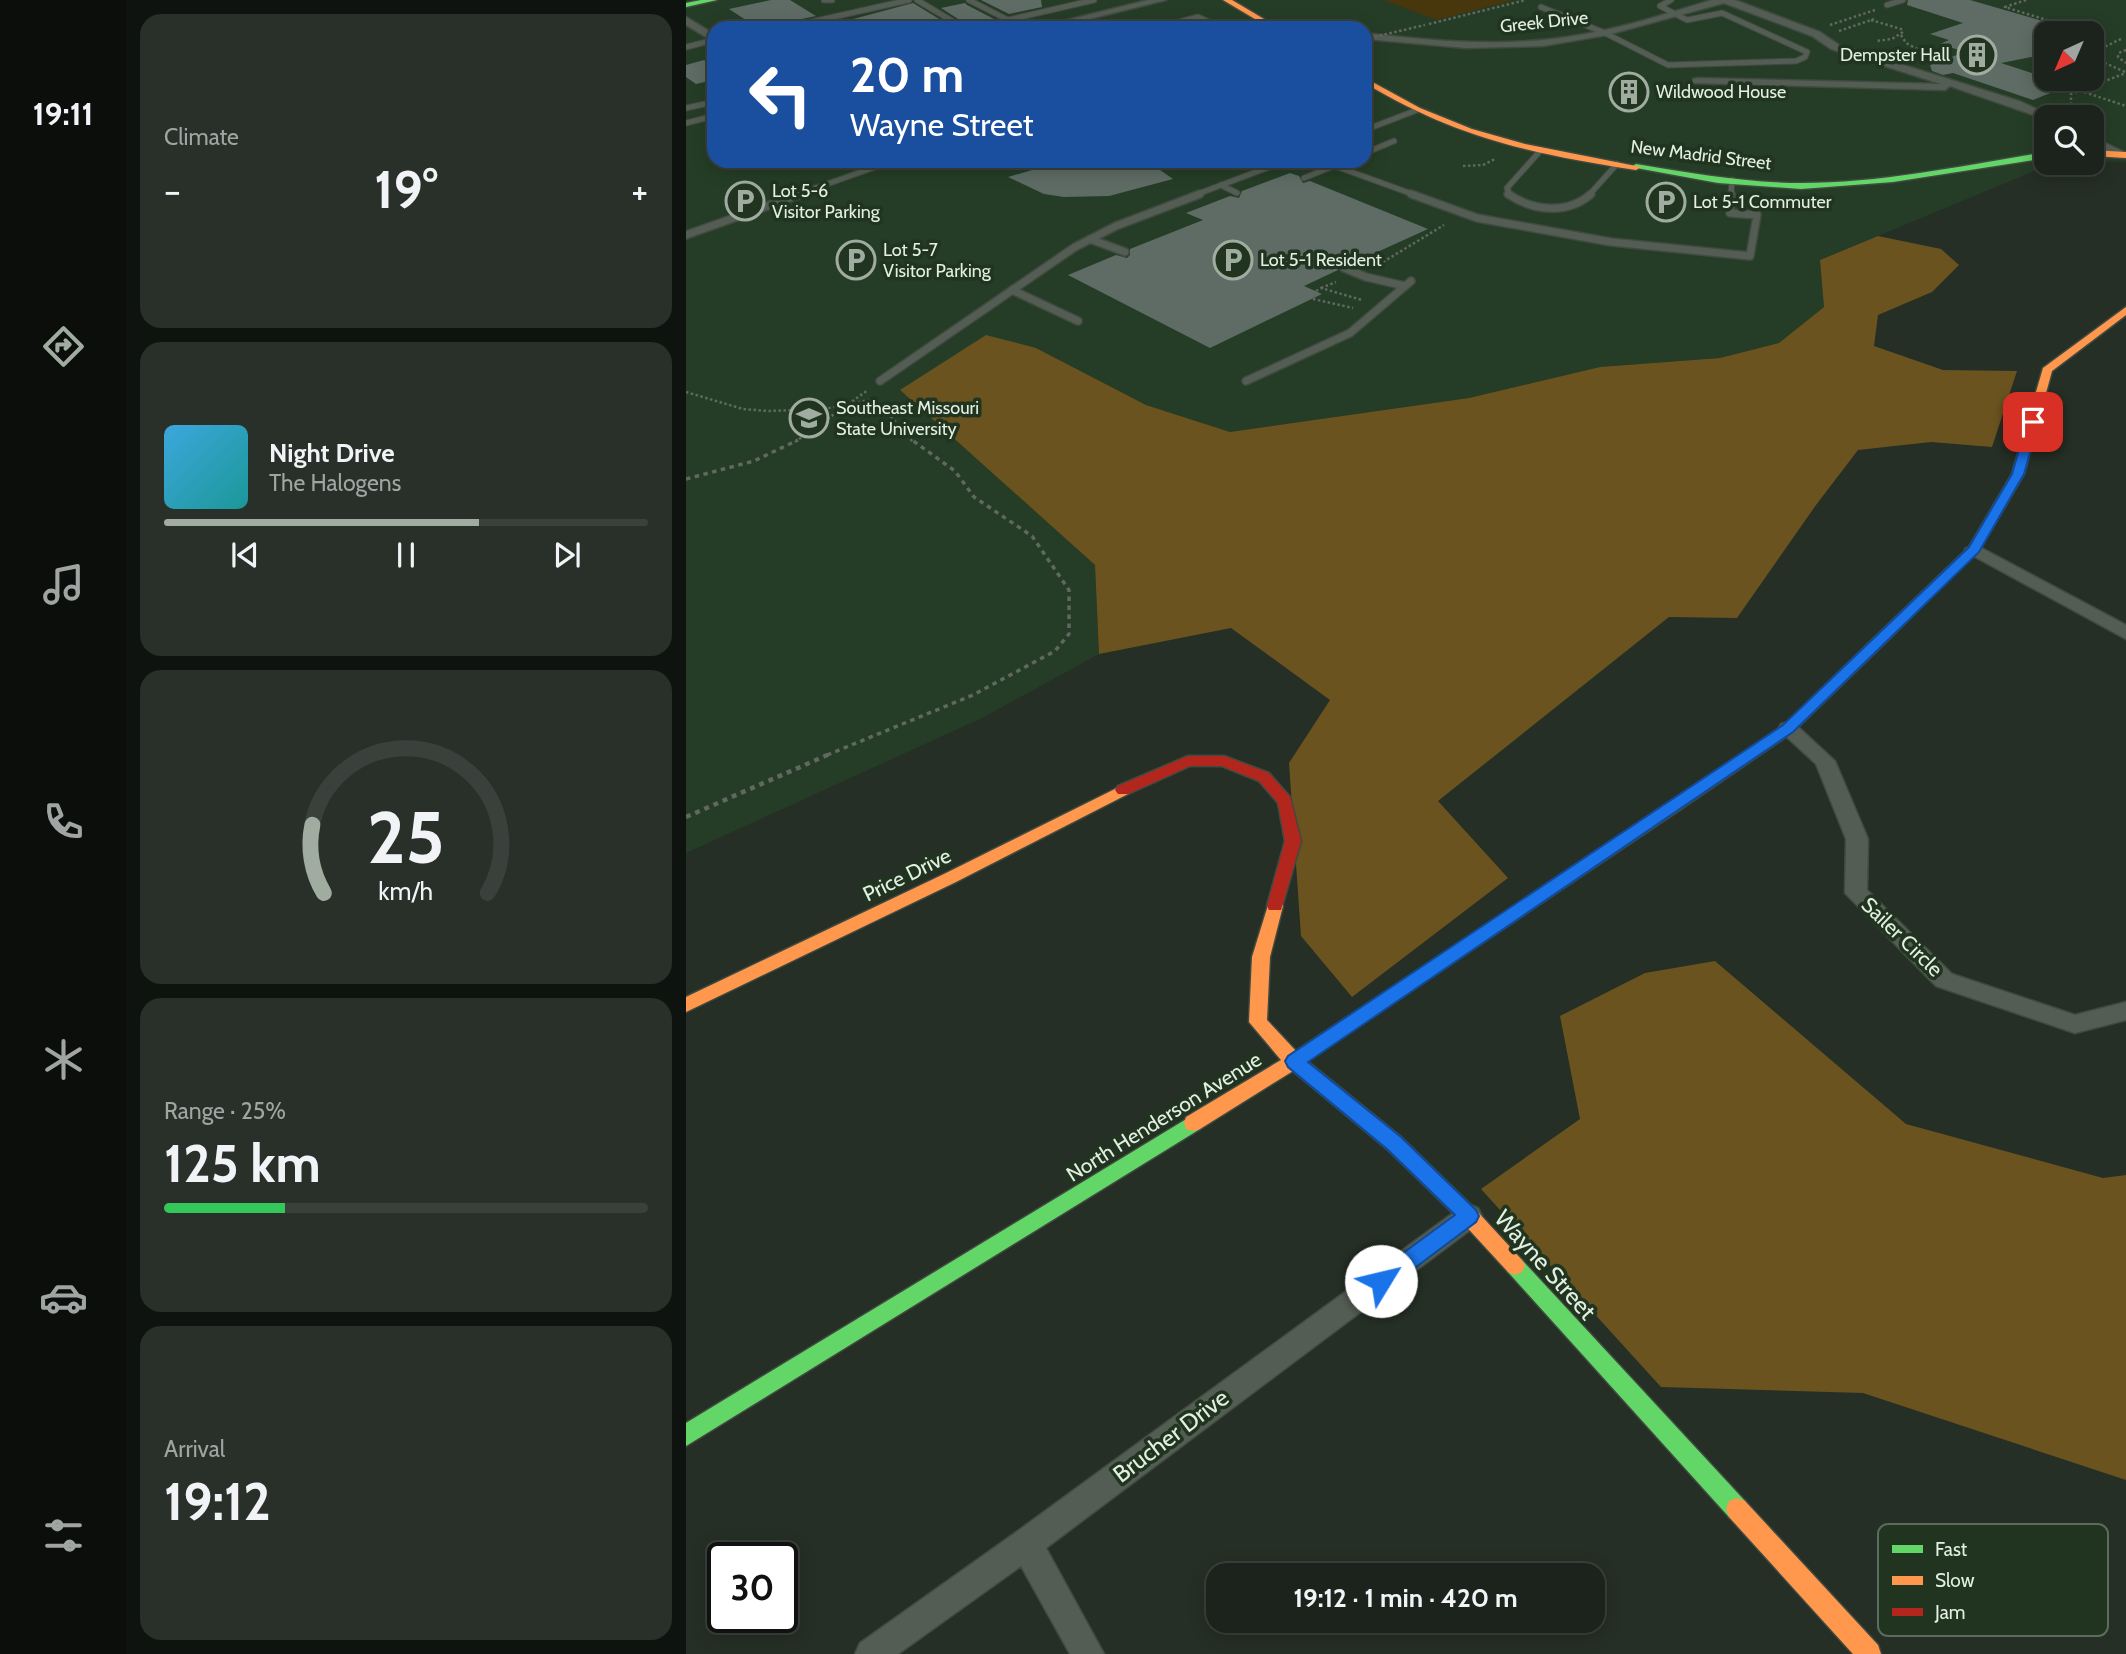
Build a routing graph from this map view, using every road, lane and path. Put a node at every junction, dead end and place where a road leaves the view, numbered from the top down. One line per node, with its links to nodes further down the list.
1 (713, 0): 15 (street)
2 (824, 0): 3 (lane)
3 (832, 0)
4 (909, 0): 24 (lane)
5 (917, 0): 25 (lane)
6 (969, 0): 7 (lane)
7 (1094, 0)
8 (1161, 0): 26 (street)
9 (1227, 0): 29 (street)
10 (1526, 0): 36 (path, bridge)
11 (1671, 0): 19 (lane)
12 (1724, 0): 19 (street, Greek Drive); 52 (street, Greek Drive)
13 (1903, 0): 16 (lane)
14 (2026, 0): 18 (path)
15 (686, 5)
16 (1887, 5): 31 (path)
17 (1541, 7): 32 (lane)
18 (2005, 7): 21 (path); 30 (path)
19 (1674, 14): 32 (street, Greek Drive); 32 (lane)
20 (1884, 16): 23 (path)
21 (2023, 18)
22 (686, 20): 33 (street)
23 (1871, 20): 34 (path); 35 (path)
24 (815, 21)
25 (952, 21)
26 (1070, 21)
27 (1183, 21): 28 (lane)
28 (1207, 21)
29 (1263, 21)
30 (2050, 21)
31 (1826, 26)
32 (1605, 33): 37 (street, Greek Drive)
33 (707, 35)
34 (1832, 35)
35 (1901, 35): 38 (path); 41 (path)
36 (1372, 36)
37 (1372, 38)
38 (1892, 39): 40 (path); 41 (path)
39 (2121, 39): 49 (path)
40 (1868, 41)
41 (1904, 41): 45 (path)
42 (707, 42): 43 (lane)
43 (686, 47)
44 (2126, 50): 46 (path)
45 (1921, 51)
46 (2118, 57): 47 (path); 48 (path)
47 (2126, 58)
48 (2126, 63)
49 (2126, 72)
50 (1697, 81): 52 (street)
51 (1372, 84): 57 (street, New Madrid Street)
52 (1965, 88): 58 (street, Greek Drive)
53 (2081, 91): 55 (path)
54 (707, 104): 56 (lane)
55 (2126, 106)
56 (686, 108)
57 (1418, 110): 61 (lane); 65 (street, New Madrid Street)
58 (2034, 111)
59 (707, 118): 60 (lane)
60 (686, 123)
61 (1372, 127)
62 (1394, 141): 64 (lane)
63 (2104, 145): 67 (street)
64 (1372, 150)
65 (1541, 150): 70 (street, New Madrid Street); 70 (lane)
66 (2104, 153): 67 (street)
67 (2122, 154)
68 (1500, 157): 71 (path)
69 (2034, 157): 77 (street, New Madrid Street)
70 (1617, 164): 77 (street, New Madrid Street)
71 (1463, 166)
72 (873, 168): 81 (lane)
73 (1266, 168): 78 (lane)
74 (1330, 168): 76 (lane)
75 (1340, 168): 80 (lane)
76 (1304, 178)
77 (1732, 180): 80 (lane)
78 (1221, 186): 79 (lane); 82 (lane)
79 (1237, 193)
80 (1463, 214): 85 (path)
81 (686, 235)
82 (1090, 239): 83 (lane); 87 (lane)
83 (1125, 252)
84 (1344, 268): 85 (lane)
85 (1359, 274): 86 (path); 93 (lane)
86 (1321, 289): 88 (path); 89 (path)
87 (1012, 290): 91 (lane); 92 (lane)
88 (1315, 291)
89 (1313, 299)
90 (2126, 310): 97 (street, North Henderson Avenue)
91 (1078, 321)
92 (880, 381): 95 (path)
93 (1246, 382)
94 (686, 393): 95 (path)
95 (852, 403): 96 (path); 101 (path)
96 (686, 478)
97 (1974, 549): 98 (street); 99 (street, North Henderson Avenue)
98 (2126, 633)
99 (1788, 729): 103 (street, Sailer Circle); 104 (street, North Henderson Avenue)
100 (1144, 779): 102 (street, Price Drive); 104 (street, Wayne Street)
101 (686, 817)
102 (686, 1005)
103 (2126, 1011)
104 (1294, 1061): 105 (street, Wayne Street); 106 (street, North Henderson Avenue)
105 (1469, 1216): 107 (street, Brucher Drive); 110 (street, Wayne Street)
106 (686, 1435)
107 (1026, 1544): 108 (street, Brucher Drive); 109 (street)
108 (871, 1654)
109 (1088, 1654)
110 (1870, 1654)

